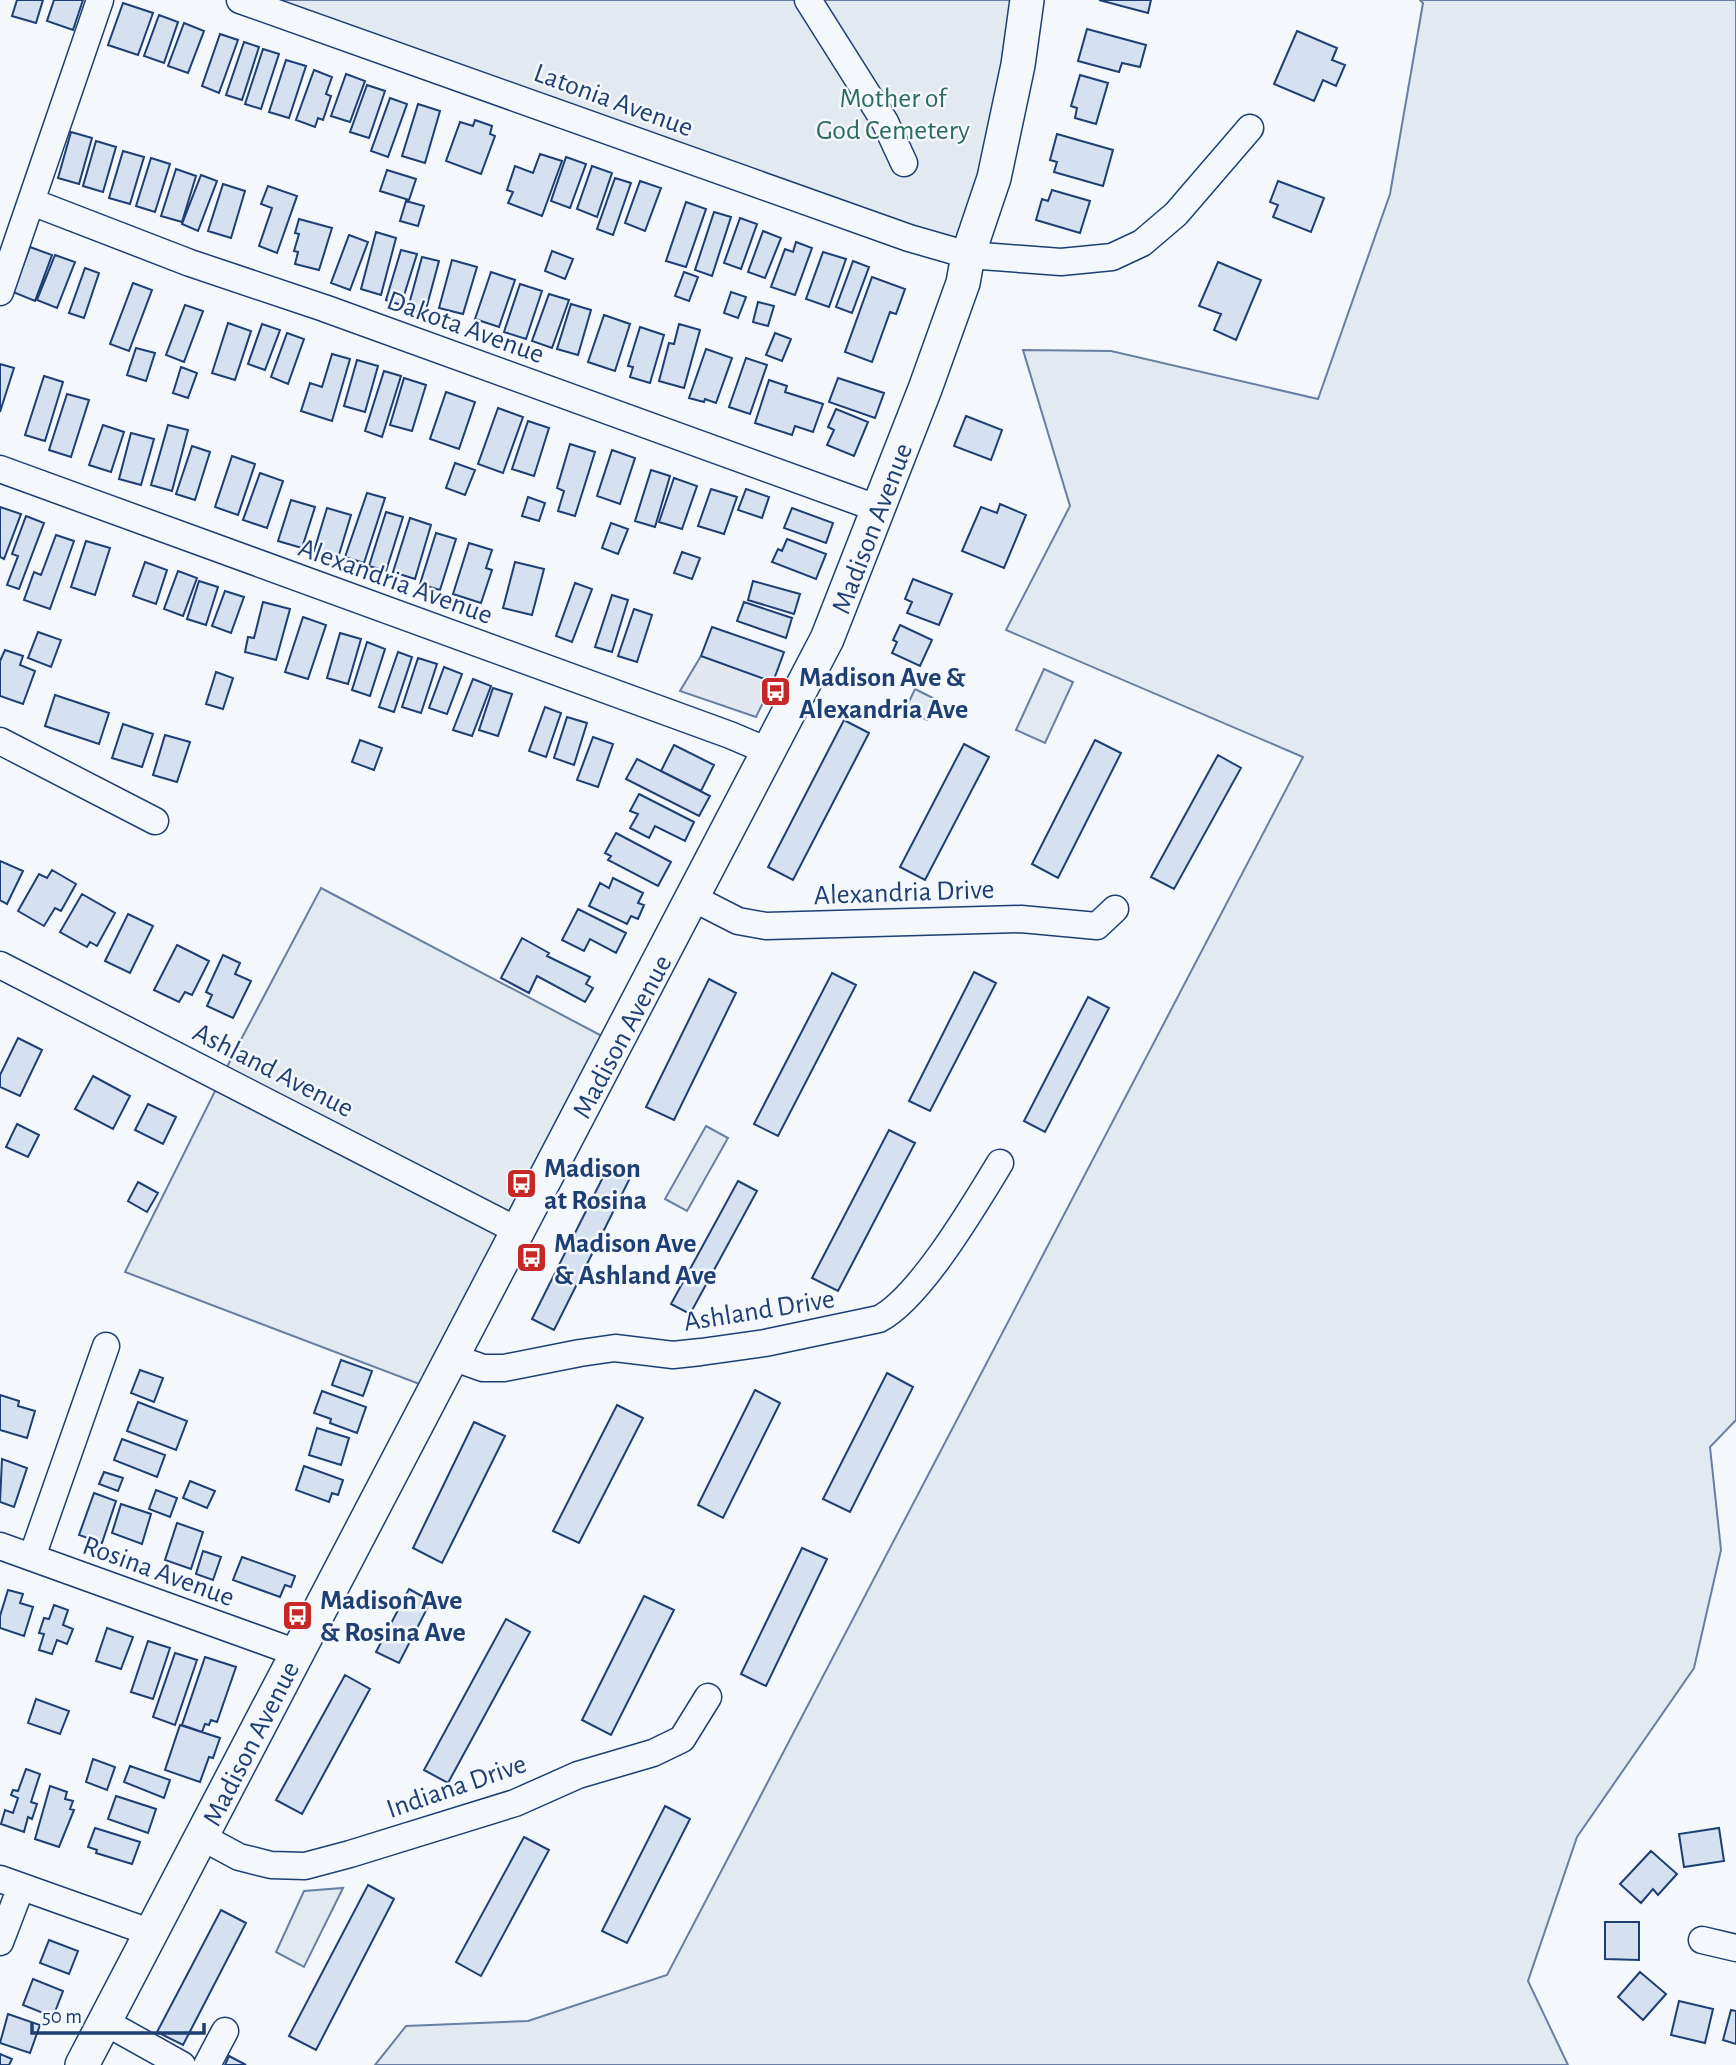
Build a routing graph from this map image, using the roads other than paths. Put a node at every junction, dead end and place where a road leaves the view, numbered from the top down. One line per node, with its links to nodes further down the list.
1 (100, 0): 7 (street)
2 (240, 0): 8 (street, Latonia Avenue)
3 (808, 0): 6 (street)
4 (1027, 0): 8 (main road, Madison Avenue)
5 (1250, 128): 8 (street, Latonia Avenue)
6 (904, 163)
7 (33, 202): 9 (street); 11 (street, Dakota Avenue)
8 (968, 255): 11 (main road, Madison Avenue)
9 (0, 292)
10 (0, 469): 13 (street, Alexandria Avenue)
11 (879, 509): 13 (main road, Madison Avenue)
12 (0, 741): 14 (street)
13 (770, 752): 15 (main road, Madison Avenue)
14 (155, 821)
15 (693, 898): 16 (street, Alexandria Drive); 19 (main road, Madison Avenue)
16 (1115, 909)
17 (0, 965): 19 (street, Ashland Avenue)
18 (1000, 1163): 21 (street, Ashland Drive)
19 (518, 1231): 21 (main road, Madison Avenue)
20 (106, 1346): 23 (street)
21 (452, 1357): 24 (main road, Madison Avenue)
22 (0, 1546): 23 (street, Rosina Avenue)
23 (32, 1557): 24 (street, Rosina Avenue)
24 (297, 1653): 26 (main road, Madison Avenue)
25 (708, 1697): 26 (street, Indiana Drive)
26 (202, 1837): 28 (main road, Madison Avenue)
27 (10, 1883): 28 (street); 30 (street)
28 (152, 1933): 32 (main road, Madison Avenue)
29 (1702, 1940): 31 (street)
30 (0, 1942)
31 (1736, 1948)
32 (105, 2022): 34 (main road, Madison Avenue); 35 (street)
33 (225, 2031): 36 (street)
34 (82, 2065)
35 (182, 2065)
36 (207, 2065)

